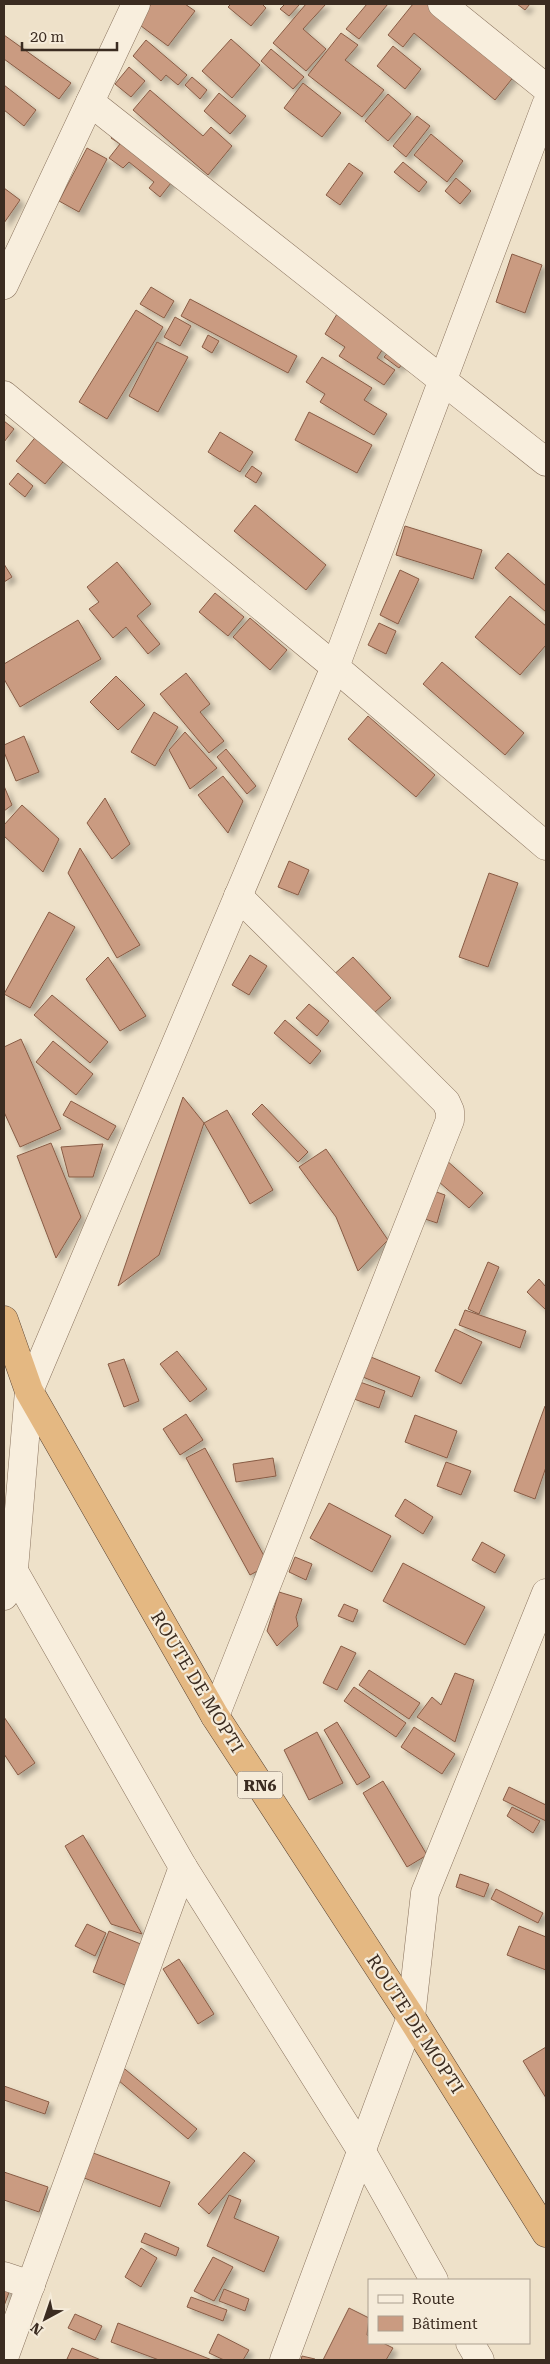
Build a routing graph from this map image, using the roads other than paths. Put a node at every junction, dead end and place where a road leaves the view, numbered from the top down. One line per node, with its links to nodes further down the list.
1 (136, 4): 4 (street)
2 (442, 4): 3 (street)
3 (546, 88)
4 (90, 102): 6 (street); 7 (street)
5 (546, 105): 7 (street)
6 (4, 285)
7 (443, 379): 9 (street); 10 (street)
8 (4, 395): 10 (street)
9 (546, 462)
10 (335, 667): 11 (street); 12 (street)
11 (546, 846)
12 (238, 896): 15 (street); 19 (street)
13 (4, 1320): 15 (highway, ROUTE DE MOPTI / RN6)
14 (4, 1353): 15 (street)
15 (30, 1391): 16 (street); 19 (highway, ROUTE DE MOPTI / RN6)
16 (9, 1562): 18 (street); 20 (street)
17 (546, 1593): 21 (street)
18 (4, 1596)
19 (215, 1716): 21 (highway, ROUTE DE MOPTI / RN6)
20 (183, 1867): 22 (street); 26 (street)
21 (411, 2017): 22 (street); 23 (highway, ROUTE DE MOPTI / RN6)
22 (361, 2150): 25 (street); 29 (street)
23 (546, 2233)
24 (4, 2276): 26 (street)
25 (433, 2279)
26 (31, 2285): 28 (street)
27 (471, 2344): 30 (street)
28 (4, 2358)
29 (284, 2360)
30 (480, 2360)

